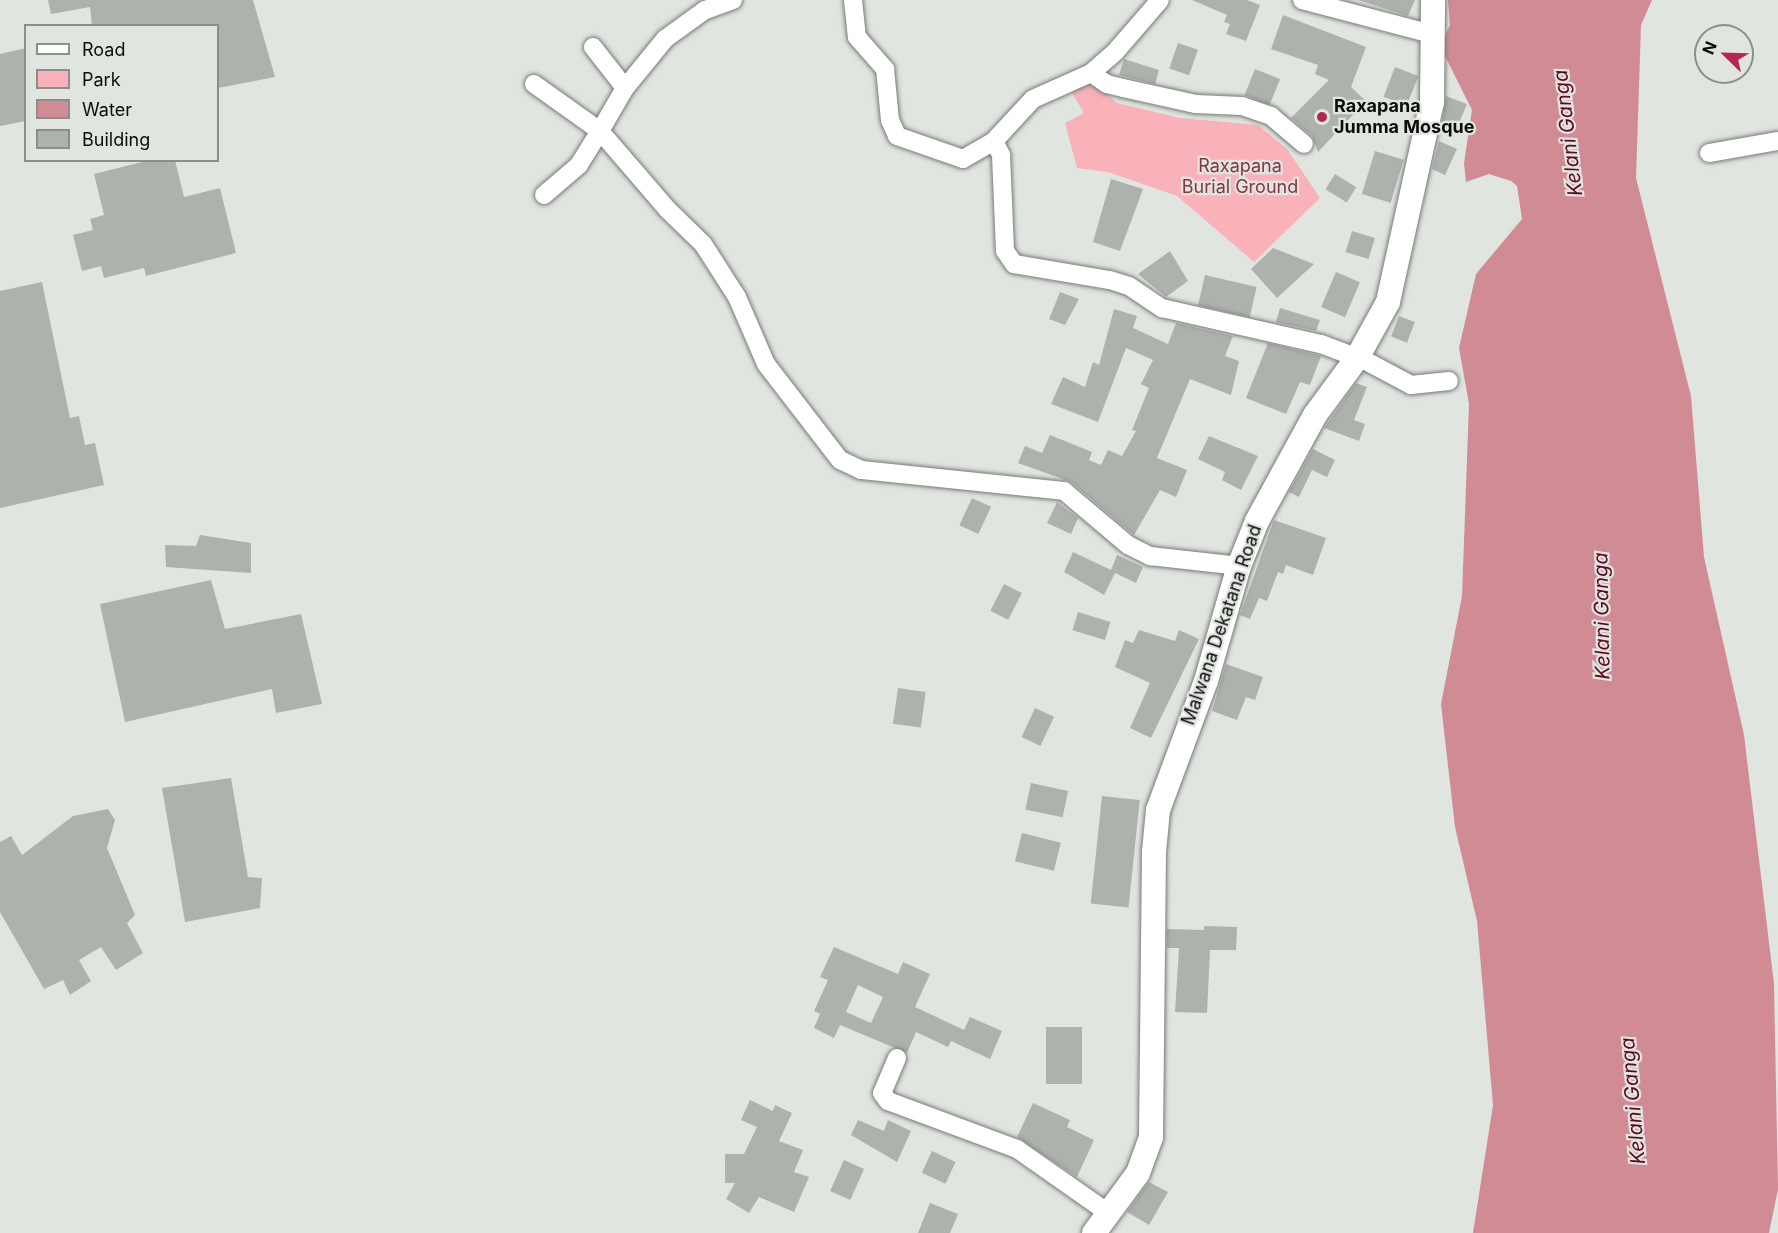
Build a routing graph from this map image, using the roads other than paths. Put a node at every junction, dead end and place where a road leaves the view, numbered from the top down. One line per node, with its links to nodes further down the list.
1 (733, 0): 10 (street)
2 (853, 0): 12 (street)
3 (1160, 0): 8 (street)
4 (1302, 0): 6 (street)
5 (1432, 0): 6 (main road, Malwana Dekatana Road)
6 (1432, 34): 17 (main road, Malwana Dekatana Road)
7 (593, 47): 10 (street)
8 (1091, 73): 12 (street); 14 (street)
9 (534, 84): 11 (street)
10 (626, 88): 11 (street)
11 (600, 131): 16 (street); 19 (street)
12 (994, 141): 17 (street)
13 (1778, 141): 15 (street)
14 (1304, 144)
15 (1709, 153)
16 (544, 195)
17 (1357, 358): 18 (street); 19 (main road, Malwana Dekatana Road)
18 (1449, 381)
19 (1239, 566): 21 (main road, Malwana Dekatana Road)
20 (897, 1058): 21 (street)
21 (1107, 1212): 22 (main road, Malwana Dekatana Road)
22 (1094, 1233)

